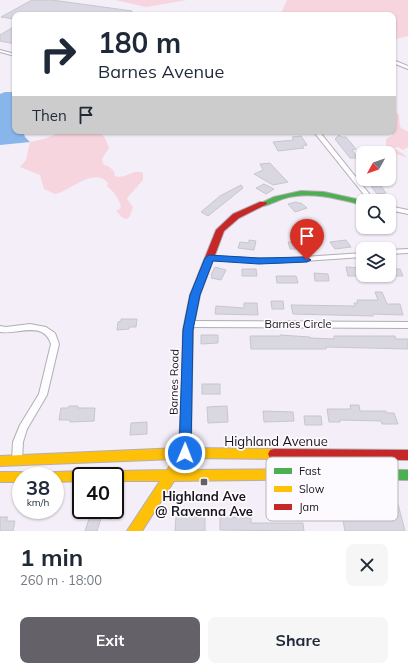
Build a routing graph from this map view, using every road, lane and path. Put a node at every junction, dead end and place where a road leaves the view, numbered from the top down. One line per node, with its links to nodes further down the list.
1 (0, 52): 2 (street)
2 (12, 54)
3 (396, 62): 4 (street)
4 (408, 68)
5 (318, 134): 6 (street)
6 (366, 194)
7 (356, 202): 13 (street, Barnes Road)
8 (396, 209): 9 (street)
9 (408, 212)
10 (408, 251): 11 (street)
11 (396, 252)
12 (356, 255): 13 (street)
13 (209, 258): 14 (street, Barnes Road)
14 (189, 324): 15 (street, Barnes Circle); 17 (street, Barnes Road)
15 (408, 325)
16 (0, 329): 19 (street)
17 (185, 453): 18 (street, Highland Avenue); 19 (street, Highland Avenue); 25 (street)
18 (408, 454)
19 (17, 460): 20 (street, Highland Avenue)
20 (0, 461)
21 (266, 475): 25 (street)
22 (398, 475): 23 (street)
23 (408, 475)
24 (124, 476): 25 (street)
25 (172, 476): 28 (street)
26 (0, 477): 27 (street)
27 (12, 477)
28 (134, 531)

